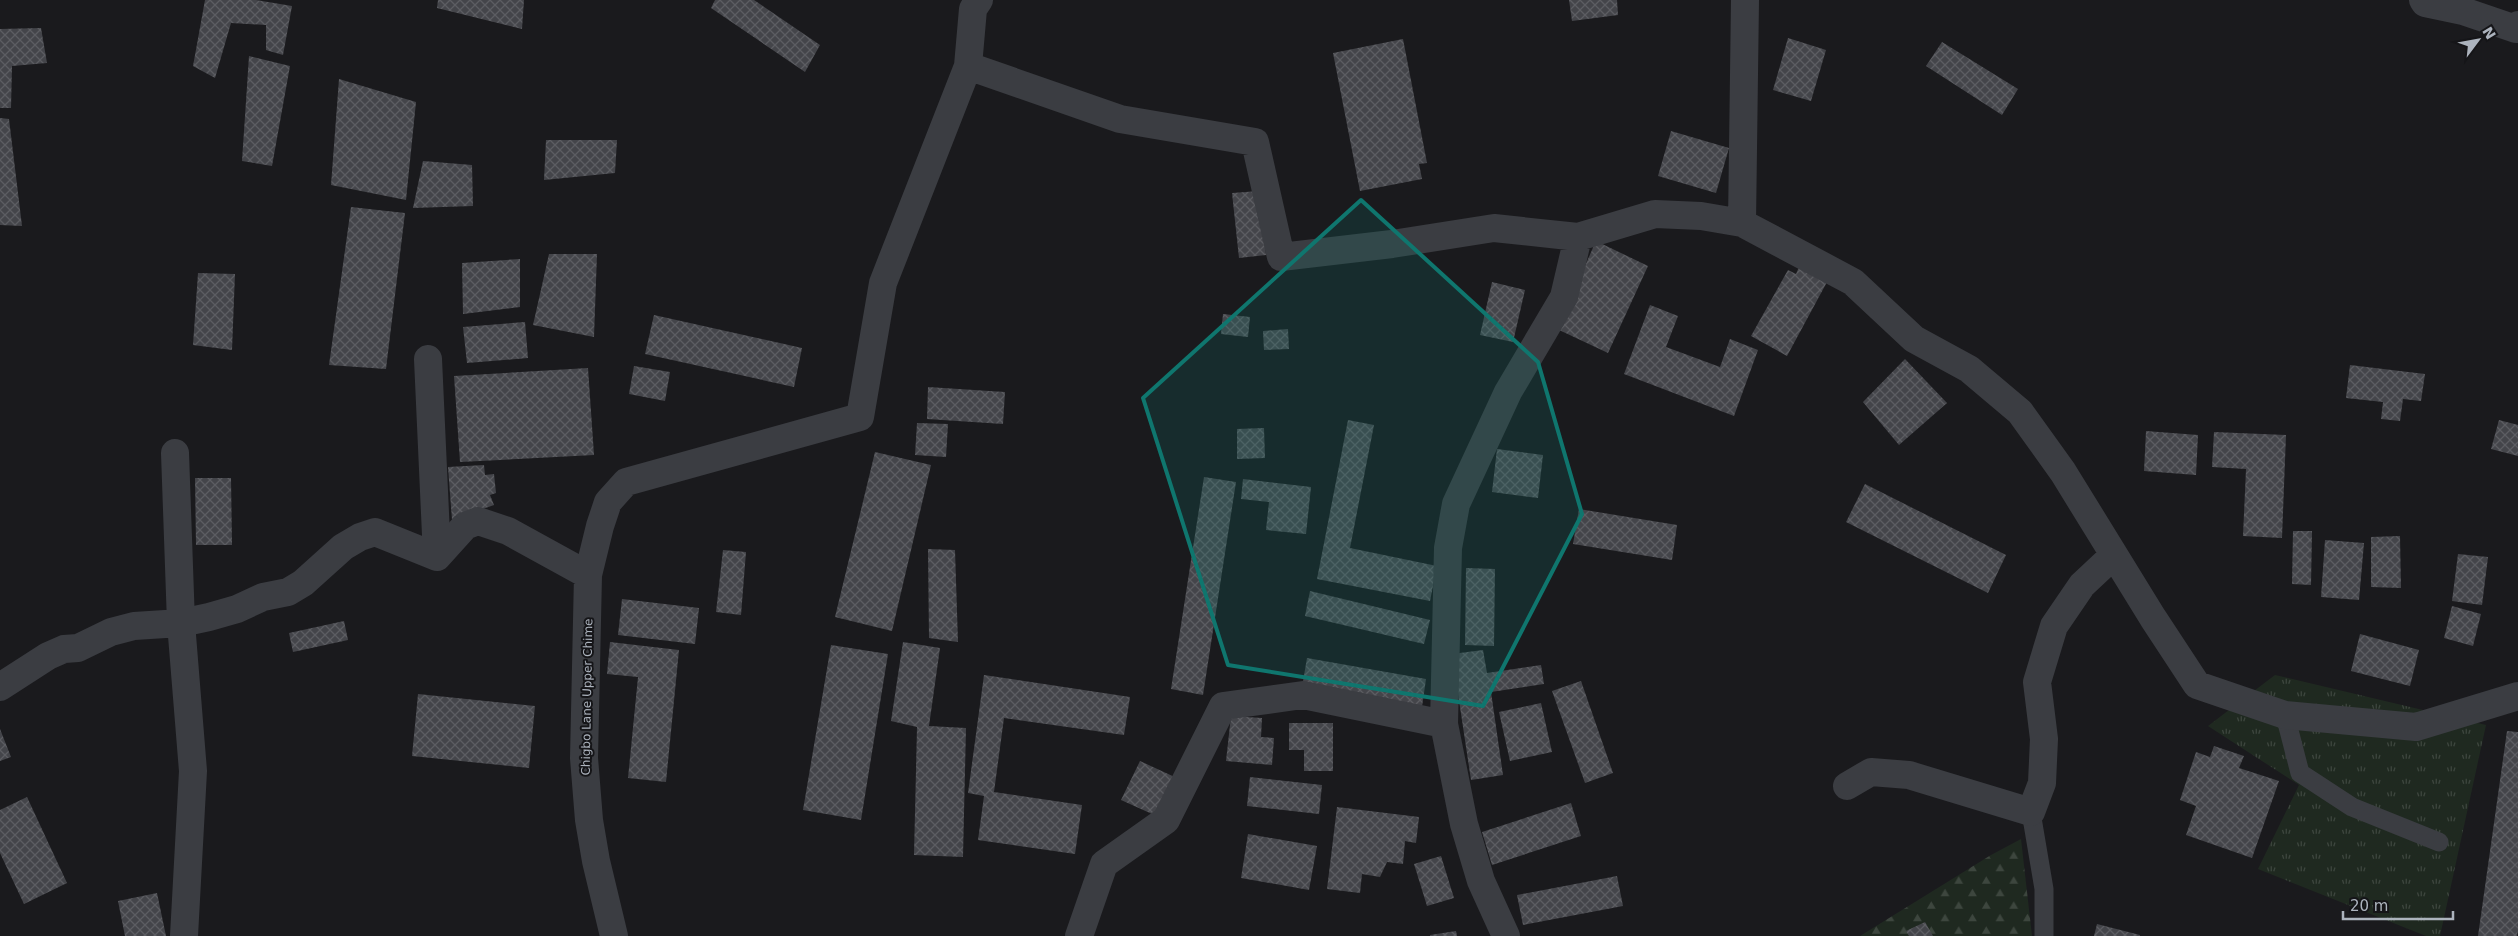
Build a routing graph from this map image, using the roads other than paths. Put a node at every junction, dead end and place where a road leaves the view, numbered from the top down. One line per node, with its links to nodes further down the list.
1 (979, 0): 5 (street)
2 (1745, 0): 6 (street)
3 (2423, 0): 4 (street)
4 (2518, 25)
5 (968, 66): 7 (street); 12 (street, Chigbo Lane Upper Chime)
6 (1742, 223): 7 (street); 10 (street)
7 (1578, 237): 17 (street)
8 (428, 359): 11 (street)
9 (175, 453): 13 (street)
10 (2114, 555): 16 (street); 19 (street)
11 (437, 557): 12 (street); 13 (street)
12 (588, 575): 22 (street, Chigbo Lane Upper Chime)
13 (181, 623): 14 (street); 21 (street)
14 (0, 687)
15 (2518, 696): 16 (street)
16 (2285, 715): 20 (lane)
17 (1444, 724): 23 (street); 24 (street)
18 (1847, 786): 19 (street)
19 (2031, 812): 25 (lane)
20 (2439, 842)
21 (184, 936)
22 (614, 936)
23 (1078, 936)
24 (1506, 936)
25 (2044, 936)

